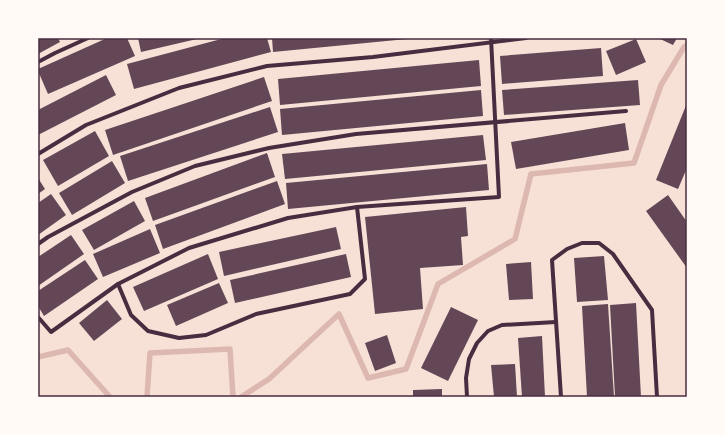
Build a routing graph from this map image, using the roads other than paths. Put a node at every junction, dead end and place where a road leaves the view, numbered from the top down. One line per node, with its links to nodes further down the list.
1 (88, 38): 4 (street)
2 (526, 38): 3 (street)
3 (491, 40): 6 (street); 7 (street)
4 (38, 62)
5 (626, 111): 6 (street)
6 (495, 122): 8 (street); 9 (street)
7 (38, 154)
8 (357, 207): 10 (street); 10 (street)
9 (38, 244)
10 (118, 284): 11 (street)
11 (38, 318)
12 (556, 322): 13 (street); 14 (street); 15 (street)
13 (467, 397)
14 (561, 397)
15 (657, 397)

